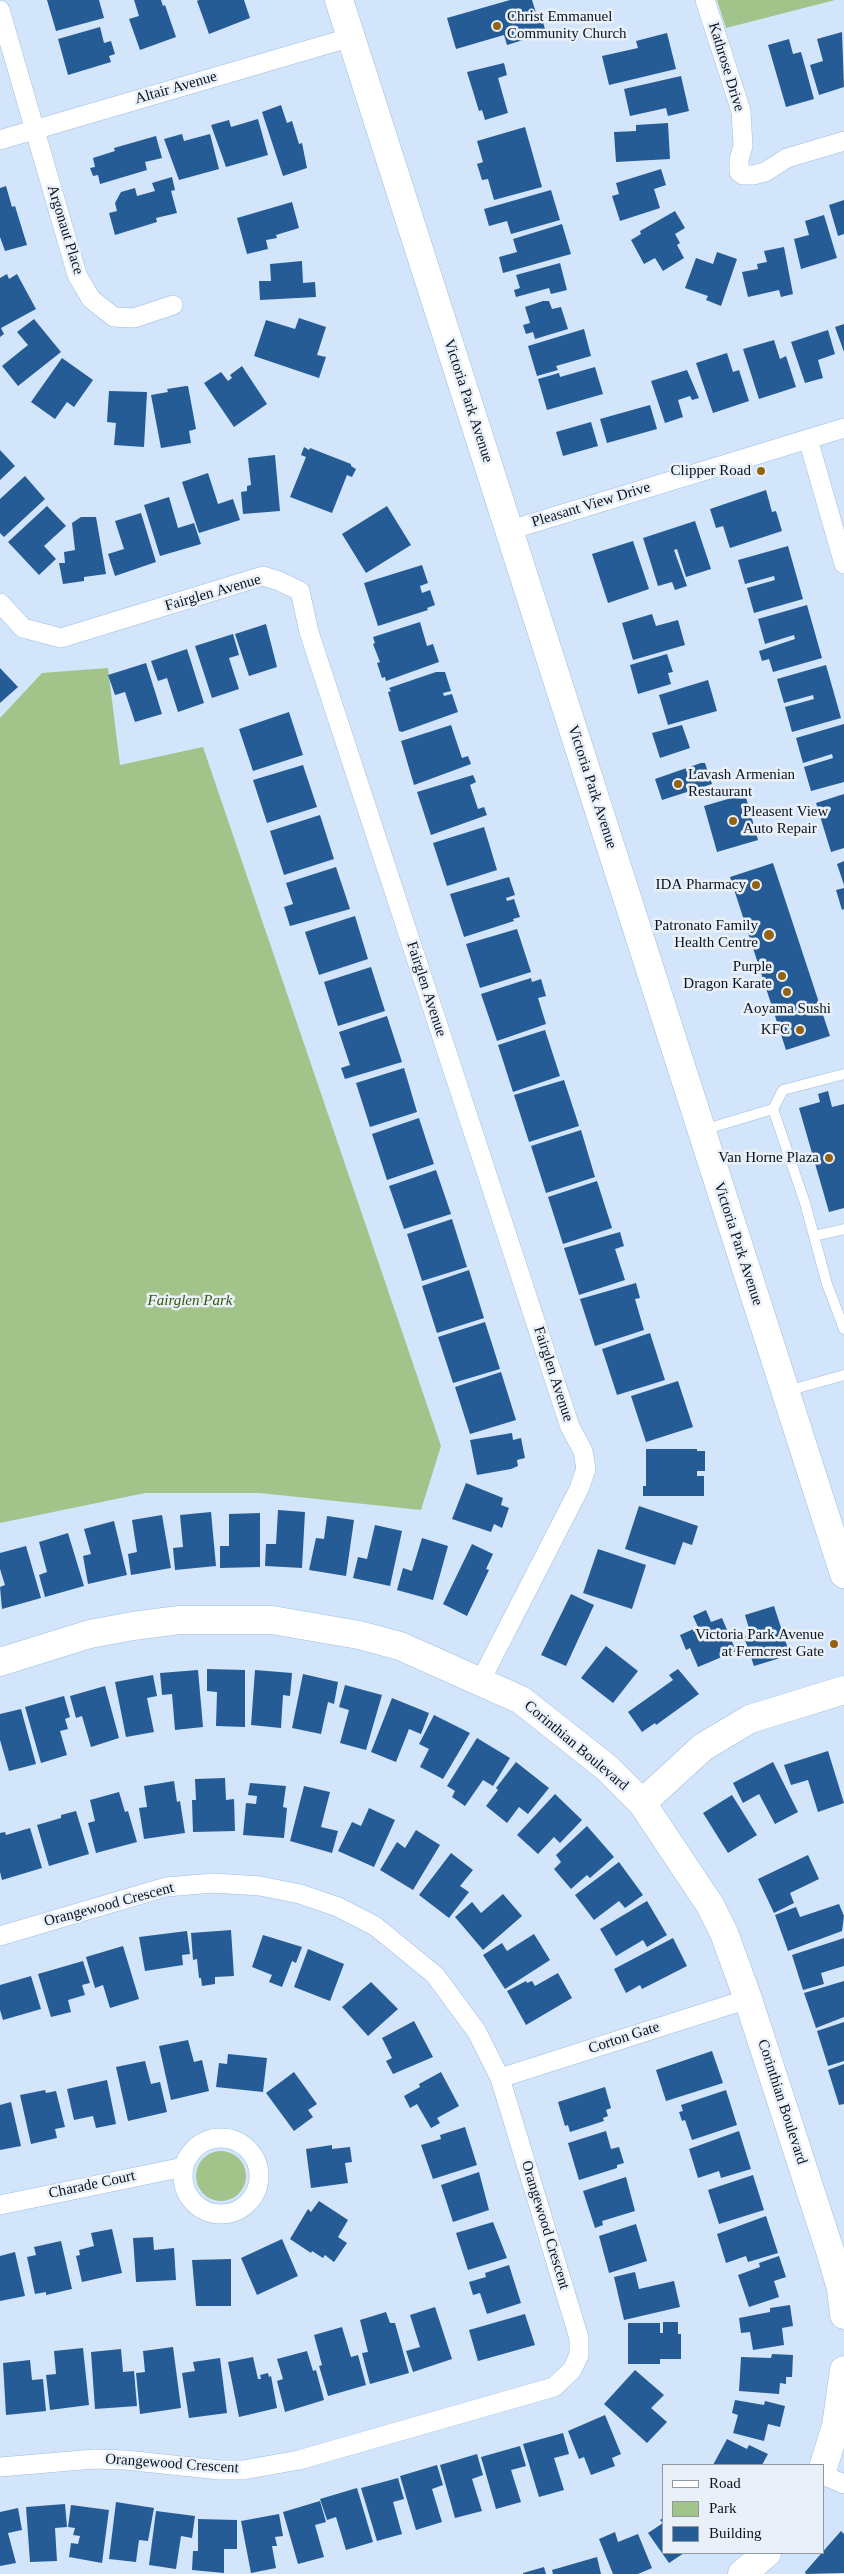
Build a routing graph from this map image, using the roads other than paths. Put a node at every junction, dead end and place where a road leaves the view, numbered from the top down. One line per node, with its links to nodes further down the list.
1 (339, 0): 4 (main road, Victoria Park Avenue)
2 (706, 0): 7 (street, Kathrose Drive)
3 (0, 10): 5 (street, Argonaut Place)
4 (352, 37): 5 (street, Altair Avenue); 11 (main road, Victoria Park Avenue)
5 (35, 130): 6 (street, Altair Avenue); 8 (street, Argonaut Place)
6 (0, 140)
7 (844, 141)
8 (173, 305)
9 (844, 428): 10 (street, Pleasant View Drive)
10 (808, 439): 11 (street, Pleasant View Drive); 12 (street)
11 (510, 530): 16 (main road, Victoria Park Avenue)
12 (844, 564)
13 (0, 603): 24 (street, Fairglen Avenue)
14 (844, 1074): 15 (lane)
15 (773, 1109): 16 (lane); 18 (lane)
16 (702, 1130): 21 (main road, Victoria Park Avenue)
17 (844, 1229): 18 (lane)
18 (814, 1236): 19 (lane)
19 (844, 1329)
20 (844, 1375): 21 (lane)
21 (786, 1392): 22 (main road, Victoria Park Avenue)
22 (844, 1574)
23 (0, 1662): 24 (main road, Corinthian Boulevard)
24 (481, 1680): 26 (main road, Corinthian Boulevard)
25 (844, 1690): 26 (main road)
26 (642, 1803): 28 (main road, Corinthian Boulevard)
27 (0, 1936): 29 (street, Orangewood Crescent)
28 (748, 1999): 29 (street, Corton Gate); 32 (main road, Corinthian Boulevard)
29 (500, 2078): 35 (street, Orangewood Crescent)
30 (184, 2167): 30 (street); 31 (street, Charade Court)
31 (0, 2205)
32 (844, 2316)
33 (844, 2370): 34 (main road)
34 (824, 2465)
35 (0, 2467)
36 (824, 2475): 37 (street)
37 (844, 2484)
38 (766, 2554): 39 (main road)
39 (742, 2574)

